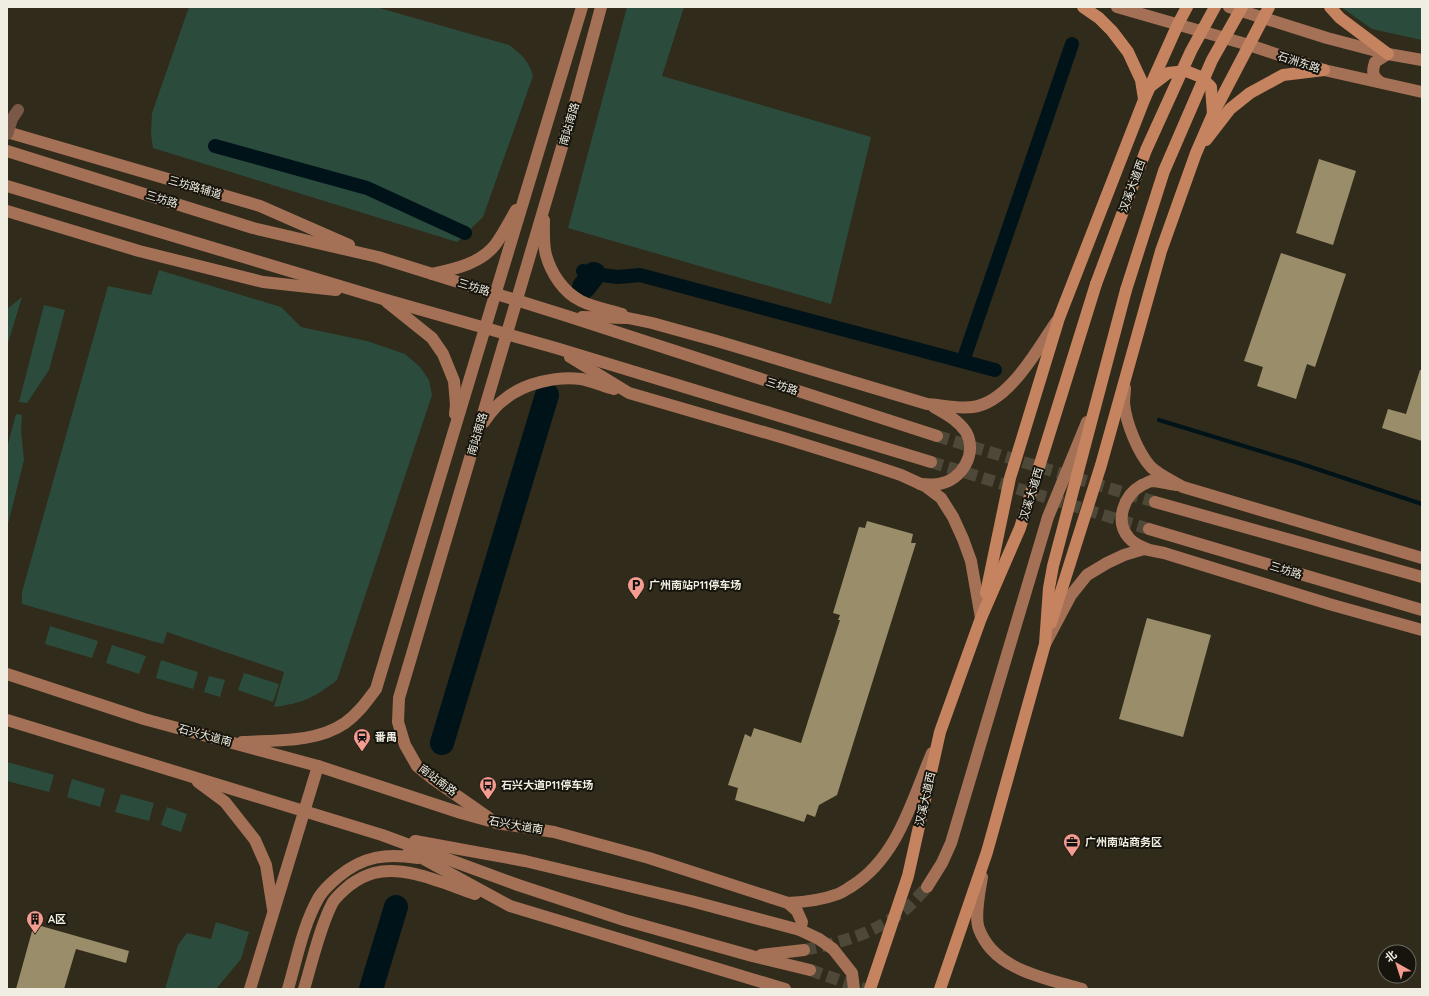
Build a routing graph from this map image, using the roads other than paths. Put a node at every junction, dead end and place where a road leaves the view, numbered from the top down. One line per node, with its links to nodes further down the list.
1 (582, 7): 26 (main road, 南站南路)
2 (601, 7): 27 (main road, 南站南路)
3 (1082, 7): 19 (main road)
4 (1117, 7): 11 (main road, 石洲东路)
5 (1187, 7): 11 (main road)
6 (1215, 7): 57 (main road, 汉溪大道西, bridge)
7 (1229, 7): 10 (main road)
8 (1242, 7): 43 (main road, bridge)
9 (1330, 7): 13 (main road)
10 (1266, 12): 12 (main road); 13 (main road)
11 (1178, 24): 12 (main road, 石洲东路); 17 (main road)
12 (1249, 45): 15 (main road, 石洲东路); 21 (main road)
13 (1388, 54): 14 (main road); 16 (main road)
14 (1422, 60)
15 (1324, 70): 16 (main road, 石洲东路); 24 (main road)
16 (1380, 82): 18 (main road, 石洲东路)
17 (1149, 87): 19 (main road); 21 (main road)
18 (1422, 92)
19 (1144, 100): 36 (main road)
20 (18, 110): 22 (street, bridge)
21 (1213, 114): 24 (main road)
22 (7, 133): 29 (main road, 三坊路辅道)
23 (7, 151): 29 (main road, 三坊路)
24 (1196, 153): 41 (main road)
25 (7, 186): 31 (main road)
26 (526, 192): 30 (main road); 32 (main road, 南站南路)
27 (543, 210): 34 (main road, 南站南路); 37 (main road)
28 (7, 211): 31 (main road)
29 (378, 257): 30 (main road, 三坊路)
30 (430, 274): 32 (main road, 三坊路)
31 (369, 294): 33 (main road)
32 (496, 294): 34 (main road, 三坊路); 38 (main road, 南站南路)
33 (383, 299): 38 (main road); 45 (main road)
34 (517, 301): 35 (main road, 三坊路); 39 (main road, 南站南路)
35 (567, 316): 37 (main road); 46 (main road, 三坊路)
36 (1060, 318): 44 (main road); 57 (main road)
37 (652, 323): 44 (main road)
38 (486, 328): 39 (main road); 45 (main road, 南站南路)
39 (507, 334): 40 (main road); 47 (main road, 南站南路)
40 (556, 348): 42 (main road); 48 (main road)
41 (1126, 372): 50 (main road); 59 (main road)
42 (629, 393): 47 (main road); 49 (main road)
43 (1098, 396): 59 (main road); 72 (main road)
44 (930, 404): 49 (main road)
45 (454, 430): 63 (main road, 南站南路)
46 (937, 436)
47 (475, 443): 67 (main road, 南站南路)
48 (931, 462)
49 (919, 484): 57 (main road)
50 (1183, 486): 53 (main road); 54 (main road)
51 (1156, 502): 55 (main road)
52 (1149, 529): 56 (main road, 三坊路)
53 (1150, 550): 58 (main road); 59 (main road)
54 (1422, 558)
55 (1422, 578)
56 (1422, 610)
57 (981, 618): 62 (main road, 汉溪大道西)
58 (1422, 630)
59 (1045, 644): 69 (main road)
60 (7, 674): 63 (main road, 石兴大道南)
61 (7, 720): 65 (main road)
62 (940, 732): 73 (main road, 石兴大道南); 85 (main road, 汉溪大道西)
63 (231, 742): 64 (main road, 石兴大道南)
64 (318, 766): 66 (main road); 67 (main road, 石兴大道南)
65 (189, 776): 66 (main road); 75 (main road)
66 (304, 812): 68 (main road); 75 (main road)
67 (496, 823): 73 (main road, 石兴大道南)
68 (382, 835): 70 (main road); 71 (main road); 76 (main road)
69 (987, 852): 86 (main road); 87 (main road)
70 (423, 859): 71 (main road); 74 (main road); 81 (main road)
71 (471, 868): 78 (main road)
72 (927, 886)
73 (788, 903): 76 (main road)
74 (510, 906): 82 (main road); 83 (main road)
75 (274, 913): 80 (main road)
76 (800, 930): 84 (main road)
77 (804, 950): 78 (main road)
78 (752, 956): 79 (main road)
79 (810, 970)
80 (250, 989)
81 (288, 989)
82 (304, 989)
83 (785, 989)
84 (854, 989)
85 (870, 989)
86 (940, 989)
87 (1082, 989)

